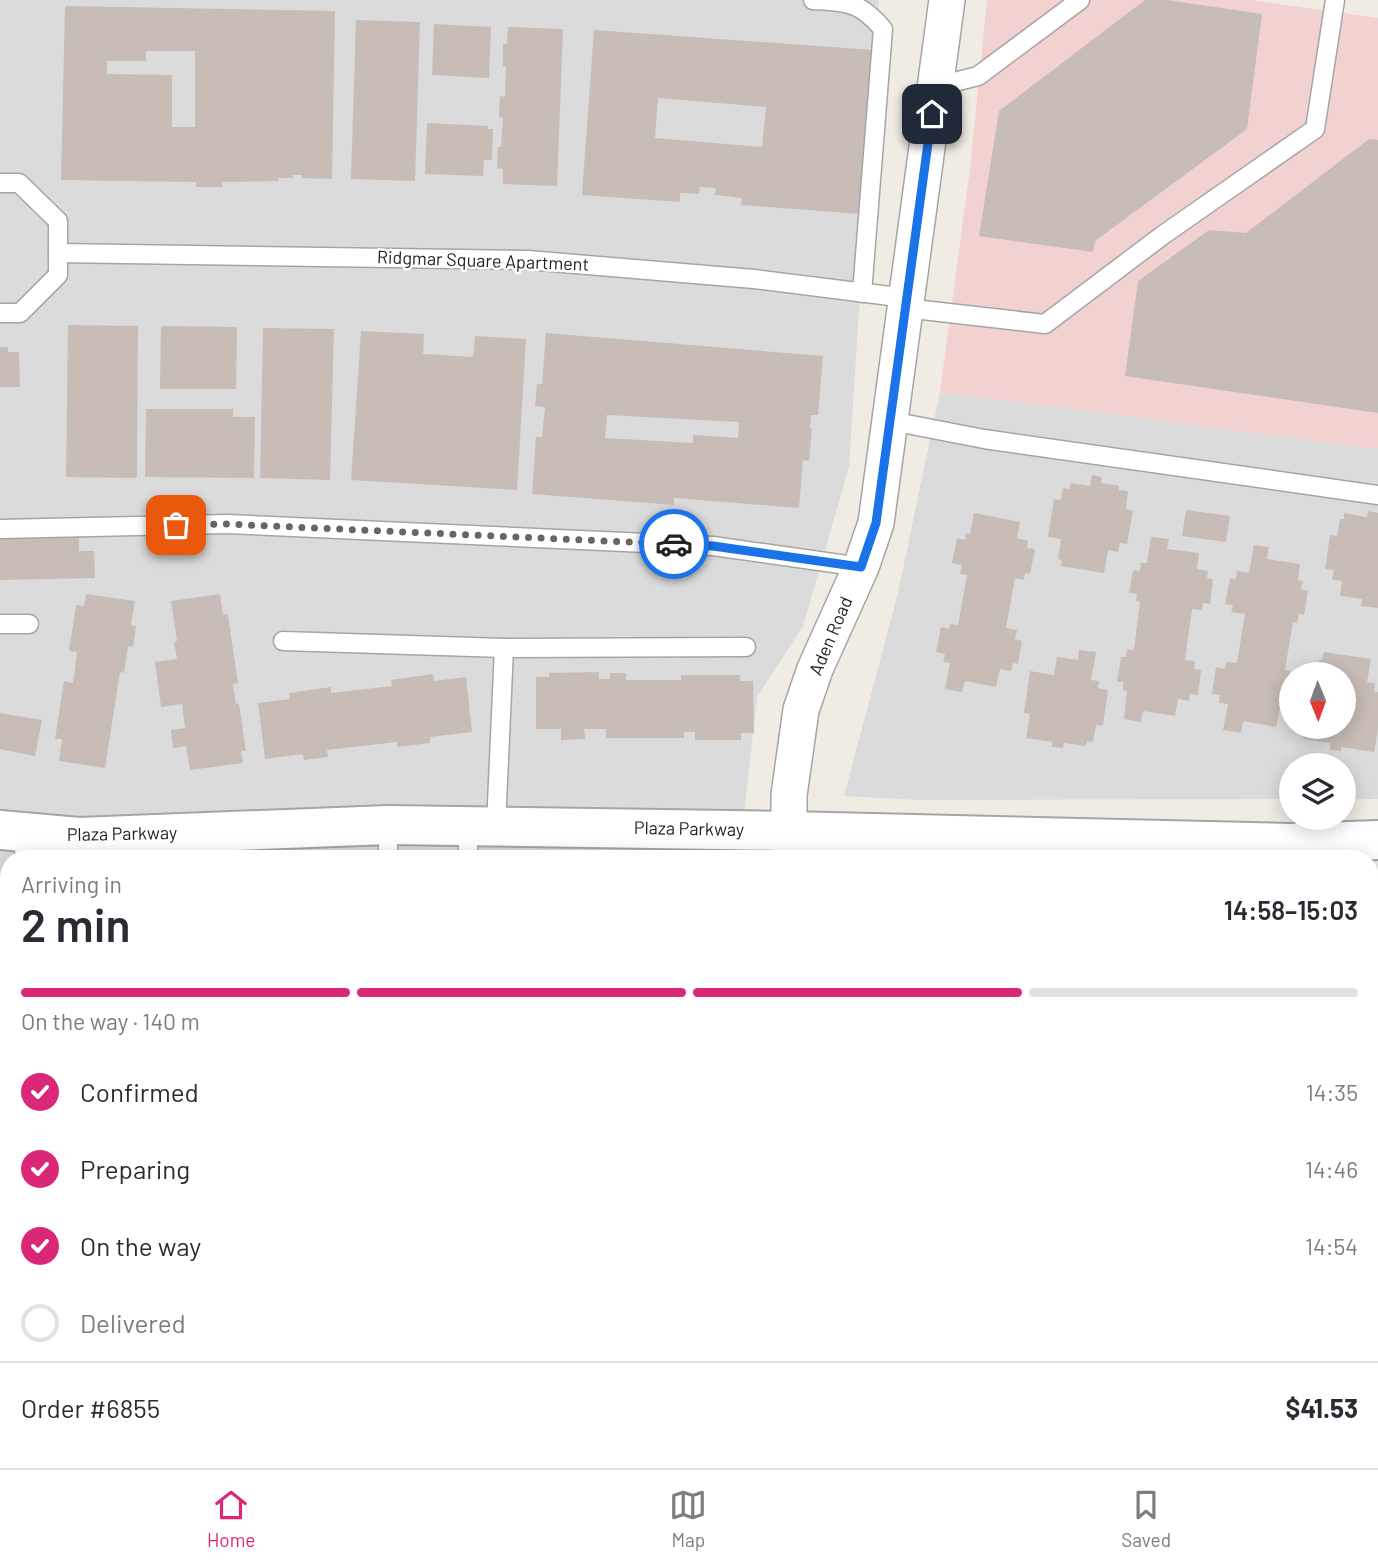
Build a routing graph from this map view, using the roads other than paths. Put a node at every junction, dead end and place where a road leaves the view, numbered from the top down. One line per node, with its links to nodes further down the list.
1 (813, 0): 8 (lane)
2 (947, 0): 5 (street, Aden Road)
3 (1080, 0): 5 (lane)
4 (1335, 0): 9 (lane, Ridgmar Square Apartment)
5 (935, 87): 9 (street, Aden Road)
6 (0, 183): 7 (lane)
7 (58, 253): 8 (lane, Ridgmar Square Apartment); 10 (lane)
8 (862, 293): 9 (lane, Ridgmar Square Apartment)
9 (905, 303): 11 (street, Aden Road)
10 (0, 313)
11 (891, 421): 12 (lane); 14 (street, Aden Road)
12 (1378, 495)
13 (0, 529): 14 (lane)
14 (861, 567): 24 (street, Aden Road)
15 (0, 624): 16 (lane)
16 (29, 624)
17 (283, 641): 19 (lane)
18 (746, 647): 19 (lane)
19 (505, 648): 20 (lane)
20 (477, 837): 23 (street, Plaza Parkway); 24 (street, Plaza Parkway)
21 (1378, 840): 26 (street, Plaza Parkway)
22 (16, 841): 23 (street, Plaza Parkway)
23 (388, 842)
24 (789, 845): 25 (street, Plaza Parkway)
25 (1206, 850)
26 (1297, 850)

